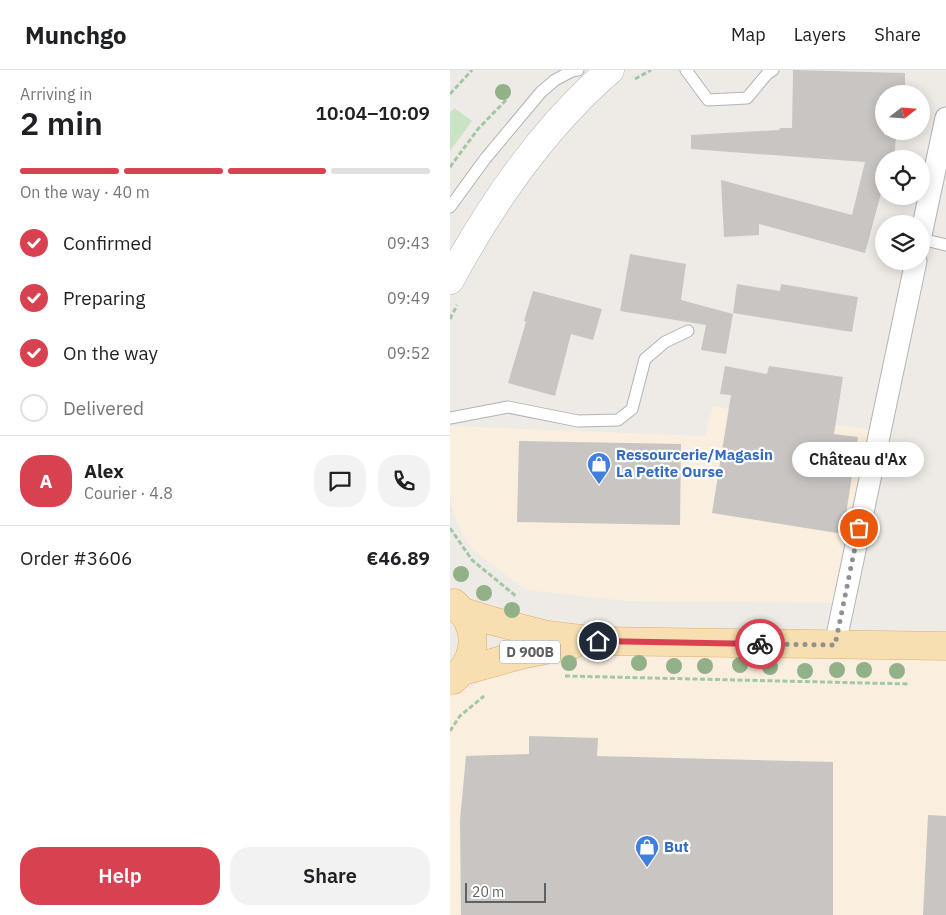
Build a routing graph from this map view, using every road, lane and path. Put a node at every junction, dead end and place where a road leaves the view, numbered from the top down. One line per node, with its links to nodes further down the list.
1 (472, 70): 6 (path)
2 (578, 70): 10 (lane)
3 (686, 70): 4 (lane)
4 (773, 70)
5 (604, 71): 15 (street)
6 (450, 94)
7 (509, 97): 9 (path)
8 (945, 132): 11 (street)
9 (450, 167)
10 (450, 207)
11 (926, 215)
12 (930, 241): 13 (lane)
13 (946, 245)
14 (914, 270): 22 (street)
15 (450, 280)
16 (688, 331): 17 (lane)
17 (450, 418)
18 (450, 528): 19 (path)
19 (518, 598)
20 (457, 606): 21 (main road, D 900B); 25 (main road)
21 (598, 641): 22 (main road, D 900B); 25 (main road, D 900B)
22 (835, 645): 23 (main road, D 900B)
23 (946, 646)
24 (564, 676): 26 (path)
25 (456, 677)
26 (909, 684)

